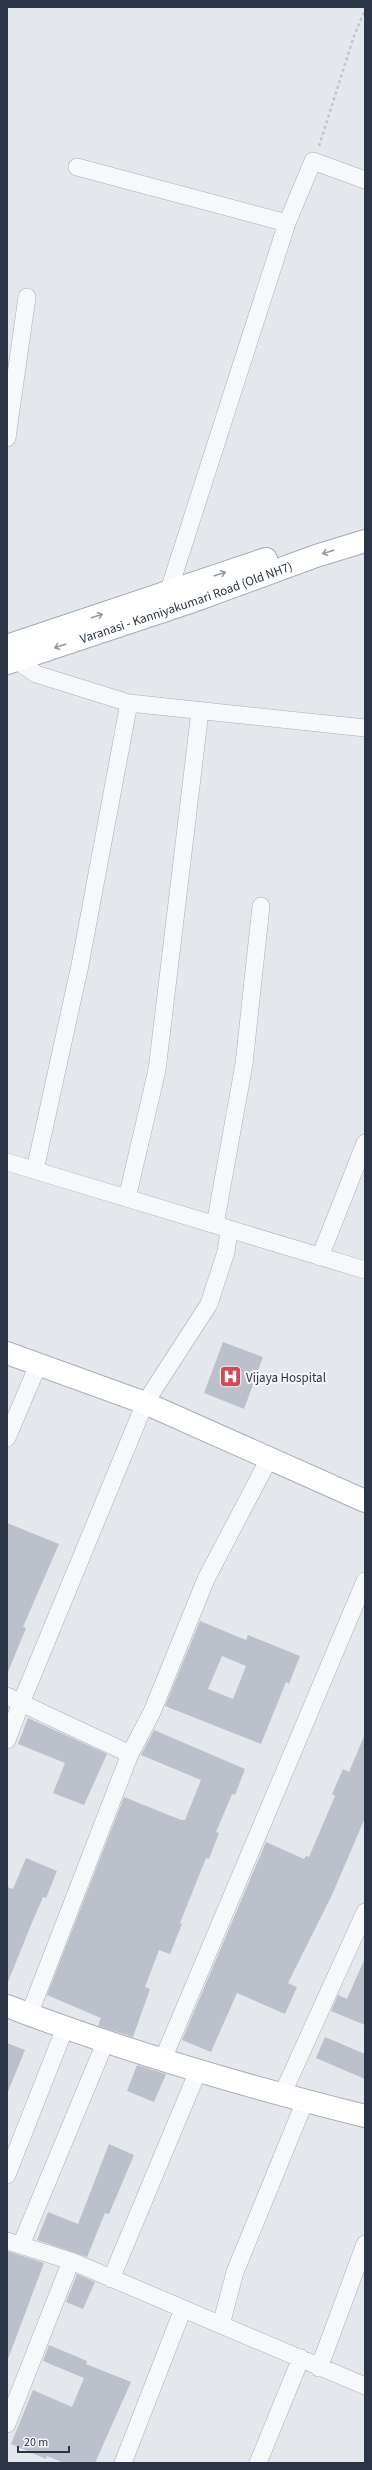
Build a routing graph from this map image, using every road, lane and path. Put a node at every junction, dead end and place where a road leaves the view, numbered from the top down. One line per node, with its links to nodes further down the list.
1 (365, 10): 2 (path)
2 (313, 161): 4 (street); 5 (street)
3 (77, 167): 5 (street)
4 (365, 180)
5 (287, 223): 10 (street)
6 (27, 297): 7 (street)
7 (7, 438)
8 (365, 526): 10 (street, Varanasi - Kanniyakumari Road (Old NH7), one-way to 8)
9 (365, 541): 11 (street, Varanasi - Kanniyakumari Road (Old NH7), one-way to 11)
10 (169, 590): 11 (street, Varanasi - Kanniyakumari Road (Old NH7), one-way to 10)
11 (9, 651): 12 (street)
12 (129, 703): 13 (street); 18 (street)
13 (200, 710): 14 (street); 19 (street)
14 (365, 728)
15 (261, 906): 20 (street)
16 (365, 1144): 21 (street)
17 (7, 1162): 18 (street)
18 (35, 1170): 19 (street)
19 (127, 1198): 20 (street)
20 (222, 1228): 21 (street); 25 (street)
21 (320, 1257): 22 (street)
22 (365, 1270)
23 (7, 1353): 24 (street)
24 (38, 1365): 25 (street); 26 (street)
25 (145, 1403): 27 (street); 30 (street)
26 (7, 1438)
27 (269, 1459): 28 (street); 32 (street)
28 (365, 1501)
29 (365, 1581): 38 (street)
30 (14, 1699): 31 (street); 32 (street)
31 (7, 1740)
32 (130, 1754): 35 (street)
33 (365, 1912): 40 (street)
34 (7, 2006): 35 (street)
35 (29, 2015): 36 (street)
36 (65, 2028): 37 (street); 43 (street)
37 (105, 2042): 38 (street); 44 (street)
38 (163, 2059): 39 (street)
39 (198, 2071): 40 (street); 47 (street)
40 (282, 2095): 41 (street)
41 (305, 2101): 42 (street); 49 (street)
42 (365, 2116)
43 (7, 2174)
44 (14, 2243): 46 (street)
45 (365, 2244): 51 (street)
46 (71, 2262): 47 (street); 53 (street)
47 (111, 2279): 48 (street)
48 (183, 2309): 49 (street); 54 (street)
49 (221, 2325): 50 (street)
50 (301, 2358): 51 (street); 55 (street)
51 (319, 2368): 52 (street)
52 (365, 2386)
53 (7, 2424)
54 (123, 2463)
55 (258, 2463)

